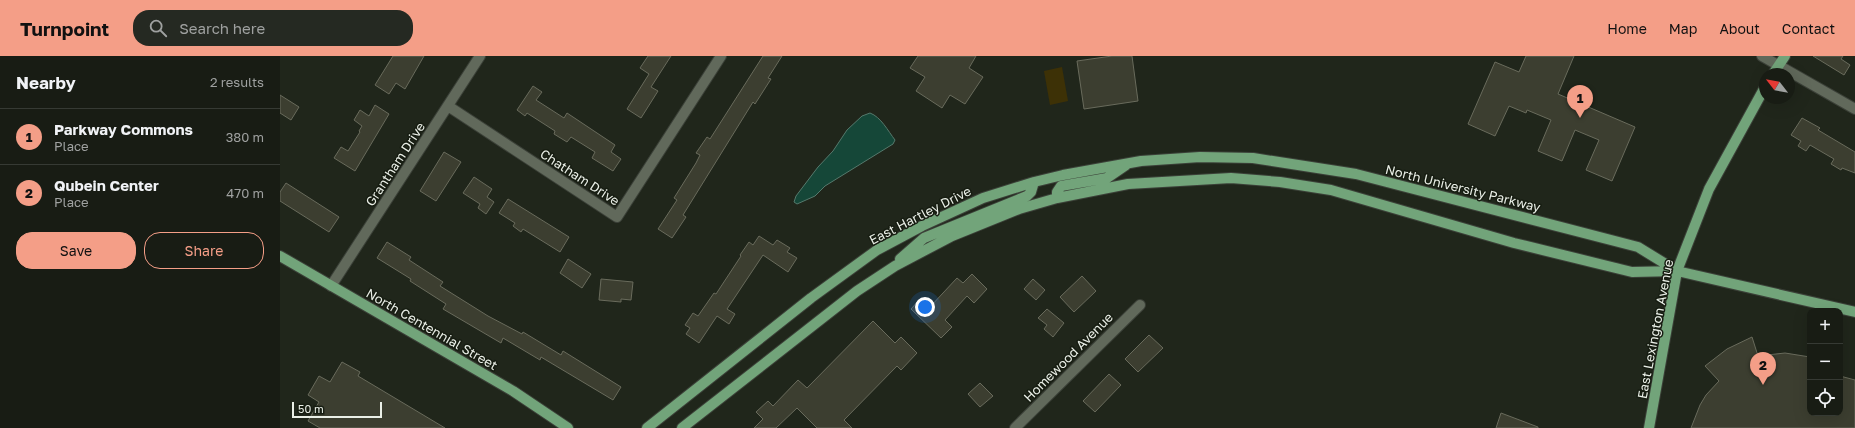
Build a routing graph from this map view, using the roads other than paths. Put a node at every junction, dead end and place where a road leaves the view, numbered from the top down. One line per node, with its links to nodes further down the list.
1 (480, 56): 9 (street, Grantham Drive)
2 (721, 56): 9 (street, Chatham Drive)
3 (1762, 56): 5 (street)
4 (1785, 56): 6 (main road)
5 (1773, 68)
6 (1776, 68)
7 (1795, 80): 10 (street)
8 (1759, 98): 17 (main road, East Lexington Avenue)
9 (448, 106): 18 (street, Grantham Drive)
10 (1855, 109)
11 (1235, 158): 12 (main road, East Hartley Drive); 17 (main road, North University Parkway)
12 (1130, 163): 13 (main road, East Hartley Drive); 14 (main road)
13 (1034, 182): 16 (main road); 22 (main road, East Hartley Drive)
14 (1056, 198): 16 (main road); 17 (main road, North University Parkway)
15 (280, 256): 18 (main road, North Centennial Street)
16 (885, 272): 23 (main road)
17 (1677, 272): 20 (main road, North University Parkway); 25 (main road, East Lexington Avenue)
18 (331, 286): 21 (main road, North Centennial Street)
19 (1140, 304): 24 (street, Homewood Avenue)
20 (1855, 312)
21 (568, 428)
22 (647, 428)
23 (682, 428)
24 (1015, 428)
25 (1649, 428)

